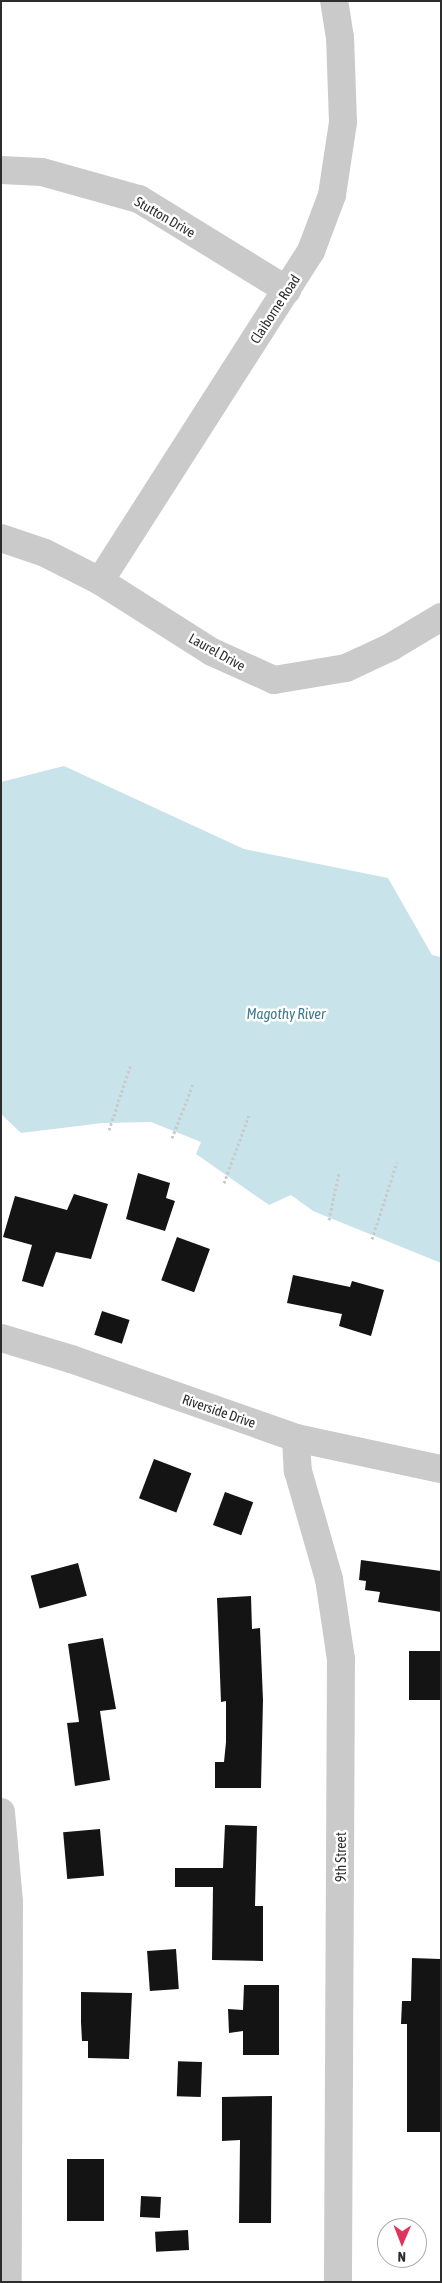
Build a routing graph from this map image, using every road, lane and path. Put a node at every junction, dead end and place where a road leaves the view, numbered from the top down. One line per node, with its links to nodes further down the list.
1 (334, 1): 3 (street, Claiborne Road)
2 (1, 170): 3 (street, Stutton Drive)
3 (287, 290): 5 (street, Claiborne Road)
4 (1, 538): 5 (street, Laurel Drive)
5 (100, 581): 6 (street, Laurel Drive)
6 (441, 617)
7 (131, 1064): 10 (path)
8 (194, 1082): 11 (path)
9 (250, 1115): 14 (path)
10 (109, 1130)
11 (172, 1138)
12 (397, 1162): 16 (path)
13 (339, 1172): 15 (path)
14 (224, 1183)
15 (329, 1220)
16 (372, 1239)
17 (1, 1338): 18 (street, Riverside Drive)
18 (296, 1438): 19 (street, Riverside Drive); 22 (street, 9th Street)
19 (441, 1469)
20 (1, 1812): 21 (street)
21 (8, 2282)
22 (338, 2282)

